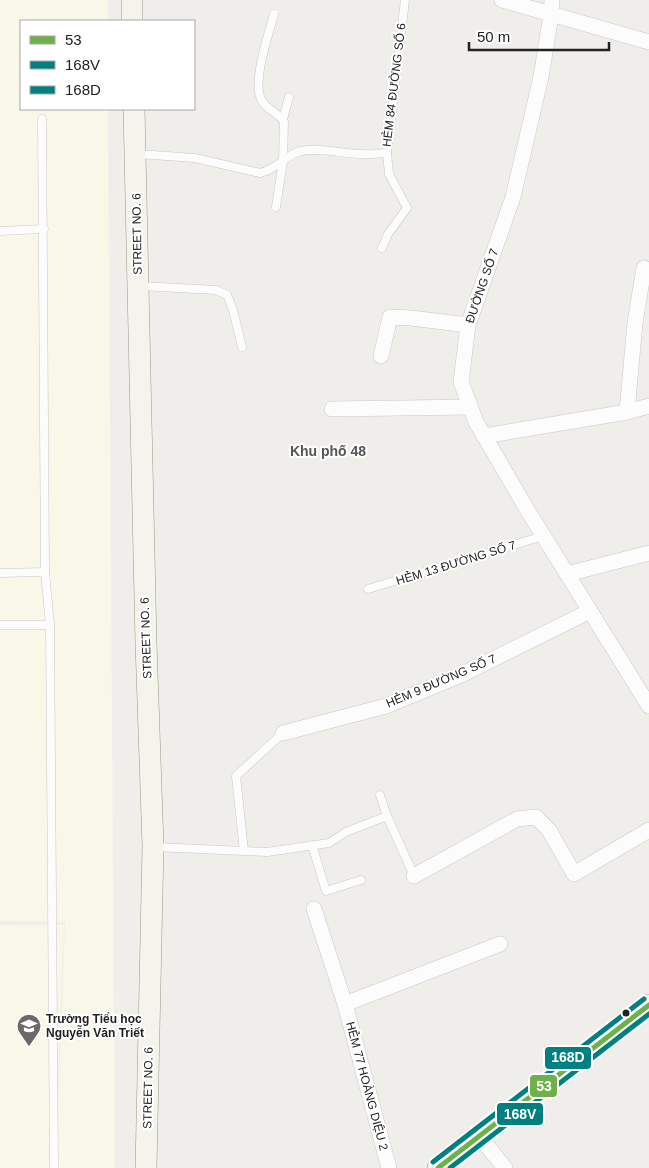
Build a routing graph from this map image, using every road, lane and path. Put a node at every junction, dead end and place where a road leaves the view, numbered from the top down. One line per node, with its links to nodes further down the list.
1 (132, 0): 6 (street)
2 (405, 0): 12 (lane, HẺM 84 ĐƯỜNG SỐ 6)
3 (502, 0): 4 (street)
4 (552, 7): 7 (street); 21 (street, ĐƯỜNG SỐ 7)
5 (274, 14): 11 (lane)
6 (132, 20)
7 (649, 42)
8 (289, 97): 11 (lane)
9 (134, 110): 13 (street, STREET NO. 6)
10 (42, 119): 16 (lane)
11 (283, 119): 14 (lane)
12 (387, 152): 14 (lane, HẺM 84 ĐƯỜNG SỐ 6); 18 (lane)
13 (136, 154): 14 (lane, HẺM 84 ĐƯỜNG SỐ 6); 20 (street, STREET NO. 6)
14 (284, 161): 15 (lane)
15 (276, 207)
16 (44, 229): 17 (lane); 31 (lane)
17 (0, 231)
18 (382, 248)
19 (644, 268): 27 (street)
20 (138, 286): 22 (lane); 44 (street, STREET NO. 6)
21 (468, 326): 23 (street); 25 (street, ĐƯỜNG SỐ 7)
22 (242, 347)
23 (381, 356)
24 (649, 406): 27 (street)
25 (470, 407): 26 (street); 28 (street, ĐƯỜNG SỐ 7)
26 (332, 409)
27 (627, 412): 28 (street)
28 (484, 436): 29 (street, ĐƯỜNG SỐ 7)
29 (543, 536): 33 (street, ĐƯỜNG SỐ 7); 34 (lane, HẺM 13 ĐƯỜNG SỐ 7)
30 (649, 553): 33 (street)
31 (45, 572): 32 (lane); 37 (lane)
32 (0, 573)
33 (568, 574): 35 (street, ĐƯỜNG SỐ 7)
34 (368, 589)
35 (590, 611): 38 (street, ĐƯỜNG SỐ 7); 39 (street, HẺM 9 ĐƯỜNG SỐ 7)
36 (0, 625): 37 (lane)
37 (50, 625): 53 (lane)
38 (649, 706)
39 (283, 733): 45 (lane)
40 (380, 795): 41 (lane)
41 (387, 816): 43 (lane); 46 (lane)
42 (649, 830): 46 (street)
43 (312, 845): 45 (lane); 47 (lane)
44 (153, 846): 45 (lane); 54 (street, STREET NO. 6)
45 (244, 851)
46 (414, 876)
47 (361, 880)
48 (314, 909): 50 (street, HẺM 77 HOÀNG DIỆU 2)
49 (500, 944): 50 (street)
50 (345, 1004): 55 (street, HẺM 77 HOÀNG DIỆU 2)
51 (649, 1006): 52 (street)
52 (478, 1136): 56 (street); 57 (street)
53 (54, 1168)
54 (146, 1168)
55 (389, 1168)
56 (438, 1168)
57 (505, 1168)

